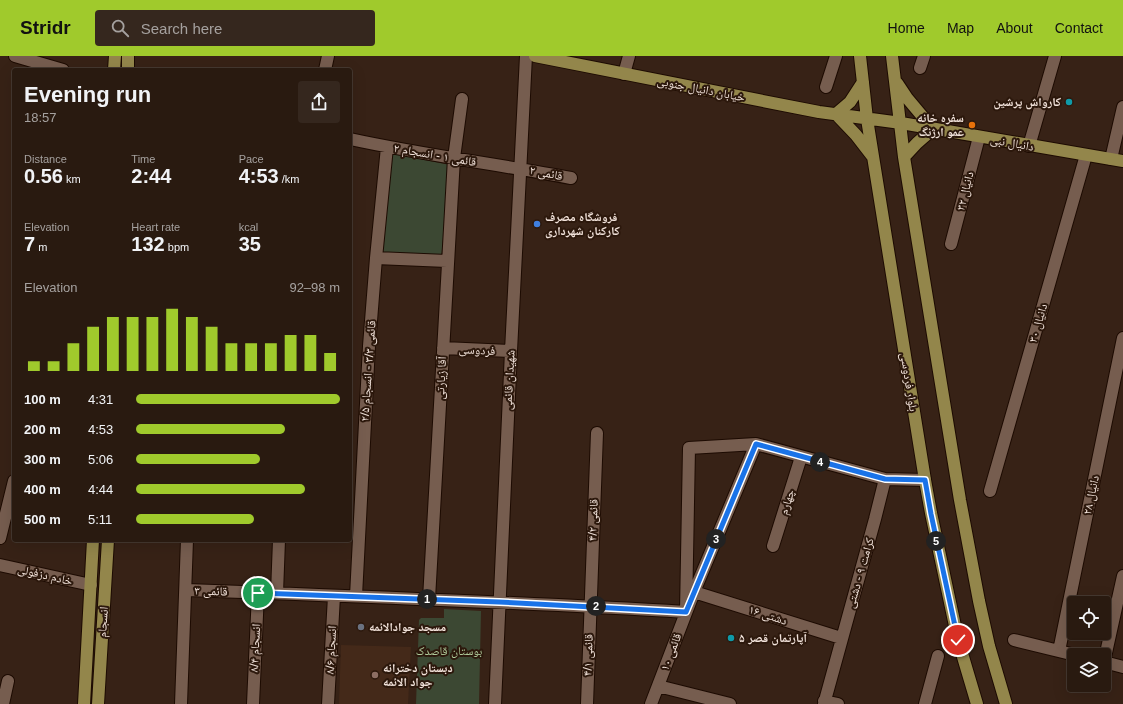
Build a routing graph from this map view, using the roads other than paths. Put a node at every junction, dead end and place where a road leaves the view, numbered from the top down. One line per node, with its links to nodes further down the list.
1 (15, 56): 13 (street)
2 (115, 56): 14 (main road)
3 (128, 56): 15 (main road)
4 (328, 56): 16 (street)
5 (526, 56): 37 (street, شهیدان قائمی)
6 (535, 56): 18 (main road, خیابان دانیال جنوبی)
7 (629, 56): 18 (street)
8 (836, 56): 21 (street)
9 (860, 56): 20 (main road, بلوار فردوسی)
10 (892, 56): 19 (main road)
11 (924, 56): 17 (street)
12 (1055, 56): 30 (street)
13 (56, 68)
14 (114, 68)
15 (128, 68)
16 (325, 68)
17 (920, 68)
18 (624, 74): 24 (main road, خیابان دانیال جنوبی)
19 (895, 79): 26 (main road); 27 (main road)
20 (863, 82): 24 (main road); 25 (main road, بلوار فردوسی)
21 (826, 87)
22 (462, 99): 33 (street, آقا زیارتی)
23 (1123, 107): 36 (street)
24 (836, 114): 25 (main road, خیابان دانیال جنوبی); 34 (main road)
25 (867, 119): 26 (main road, خیابان دانیال جنوبی); 34 (main road, بلوار فردوسی)
26 (900, 123): 27 (main road, دانیال نبی); 35 (main road)
27 (933, 128): 28 (main road, دانیال نبی); 35 (main road)
28 (979, 137): 30 (main road, دانیال نبی); 39 (street, دانیال ۳۲)
29 (352, 138): 31 (street, قائمی ۱ - انسجام ۲)
30 (1029, 146): 32 (main road, دانیال نبی)
31 (387, 147): 33 (street, قائمی ۱ - انسجام ۲); 40 (street, قائمی ۳/۳ - انسجام ۲/۵)
32 (1086, 155): 36 (main road, دانیال نبی); 52 (street, دانیال ۳۰)
33 (454, 158): 37 (street, قائمی ۱ - انسجام ۲); 41 (street, آقا زیارتی)
34 (873, 158): 50 (main road, بلوار فردوسی)
35 (904, 158): 96 (main road)
36 (1117, 160)
37 (521, 169): 38 (street, قائمی ۲); 44 (street, شهیدان قائمی)
38 (571, 178)
39 (952, 244)
40 (376, 258): 41 (street); 48 (street, قائمی ۳/۳ - انسجام ۲/۵)
41 (447, 261): 43 (street, آقا زیارتی)
42 (1123, 338): 75 (street, دانیال ۲۸)
43 (443, 348): 44 (street, فردوسی); 68 (street, آقا زیارتی)
44 (511, 351): 69 (street, شهیدان قائمی)
45 (597, 433): 70 (street, قائمی ۴/۲)
46 (756, 444): 47 (street); 63 (street, قائمی ۱۰); 71 (street)
47 (801, 457): 49 (street); 58 (street, چهارم)
48 (356, 469): 67 (street, قائمی ۳/۳ - انسجام ۲/۵)
49 (885, 479): 50 (street); 72 (street, کرامت ۹ - دشتی)
50 (925, 480): 95 (main road, بلوار فردوسی)
51 (12, 489): 53 (street)
52 (990, 491)
53 (0, 538)
54 (93, 542): 61 (main road, انسجام)
55 (108, 542): 85 (main road, انسجام)
56 (187, 542): 62 (street)
57 (279, 542): 65 (street)
58 (774, 546)
59 (0, 565): 61 (street, خادم دزفولی)
60 (1123, 576): 74 (street)
61 (91, 585): 84 (main road, انسجام)
62 (186, 590): 64 (street, قائمی ۳); 86 (street)
63 (694, 592): 71 (street, قائمی ۱۰); 72 (street, دشتی ۱۶)
64 (258, 593): 65 (street, قائمی ۳); 87 (street, انسجام ۸/۴)
65 (277, 593): 66 (street, قائمی ۳)
66 (334, 596): 67 (street, قائمی ۳); 88 (street, انسجام ۸/۶)
67 (356, 596): 68 (street, قائمی ۳)
68 (428, 599): 69 (street, قائمی ۳)
69 (499, 602): 70 (street, قائمی ۳); 89 (street, شهیدان قائمی)
70 (590, 606): 71 (street, قائمی ۳); 90 (street, قائمی ۴/۱)
71 (686, 612): 81 (street, قائمی ۱۰)
72 (841, 638): 82 (street, کرامت ۹ - دشتی)
73 (1014, 640): 75 (street)
74 (1107, 648)
75 (1059, 651): 76 (street)
76 (1067, 653)
77 (938, 656): 94 (street)
78 (1111, 664): 79 (street)
79 (1123, 667)
80 (8, 681): 83 (street)
81 (658, 686): 91 (street, قائمی ۱۰); 92 (street)
82 (824, 702): 93 (street)
83 (3, 704)
84 (84, 704)
85 (98, 704)
86 (181, 704)
87 (252, 704)
88 (328, 704)
89 (495, 704)
90 (586, 704)
91 (651, 704)
92 (730, 704)
93 (838, 704)
94 (925, 704)
95 (977, 704)
96 (1006, 704)

